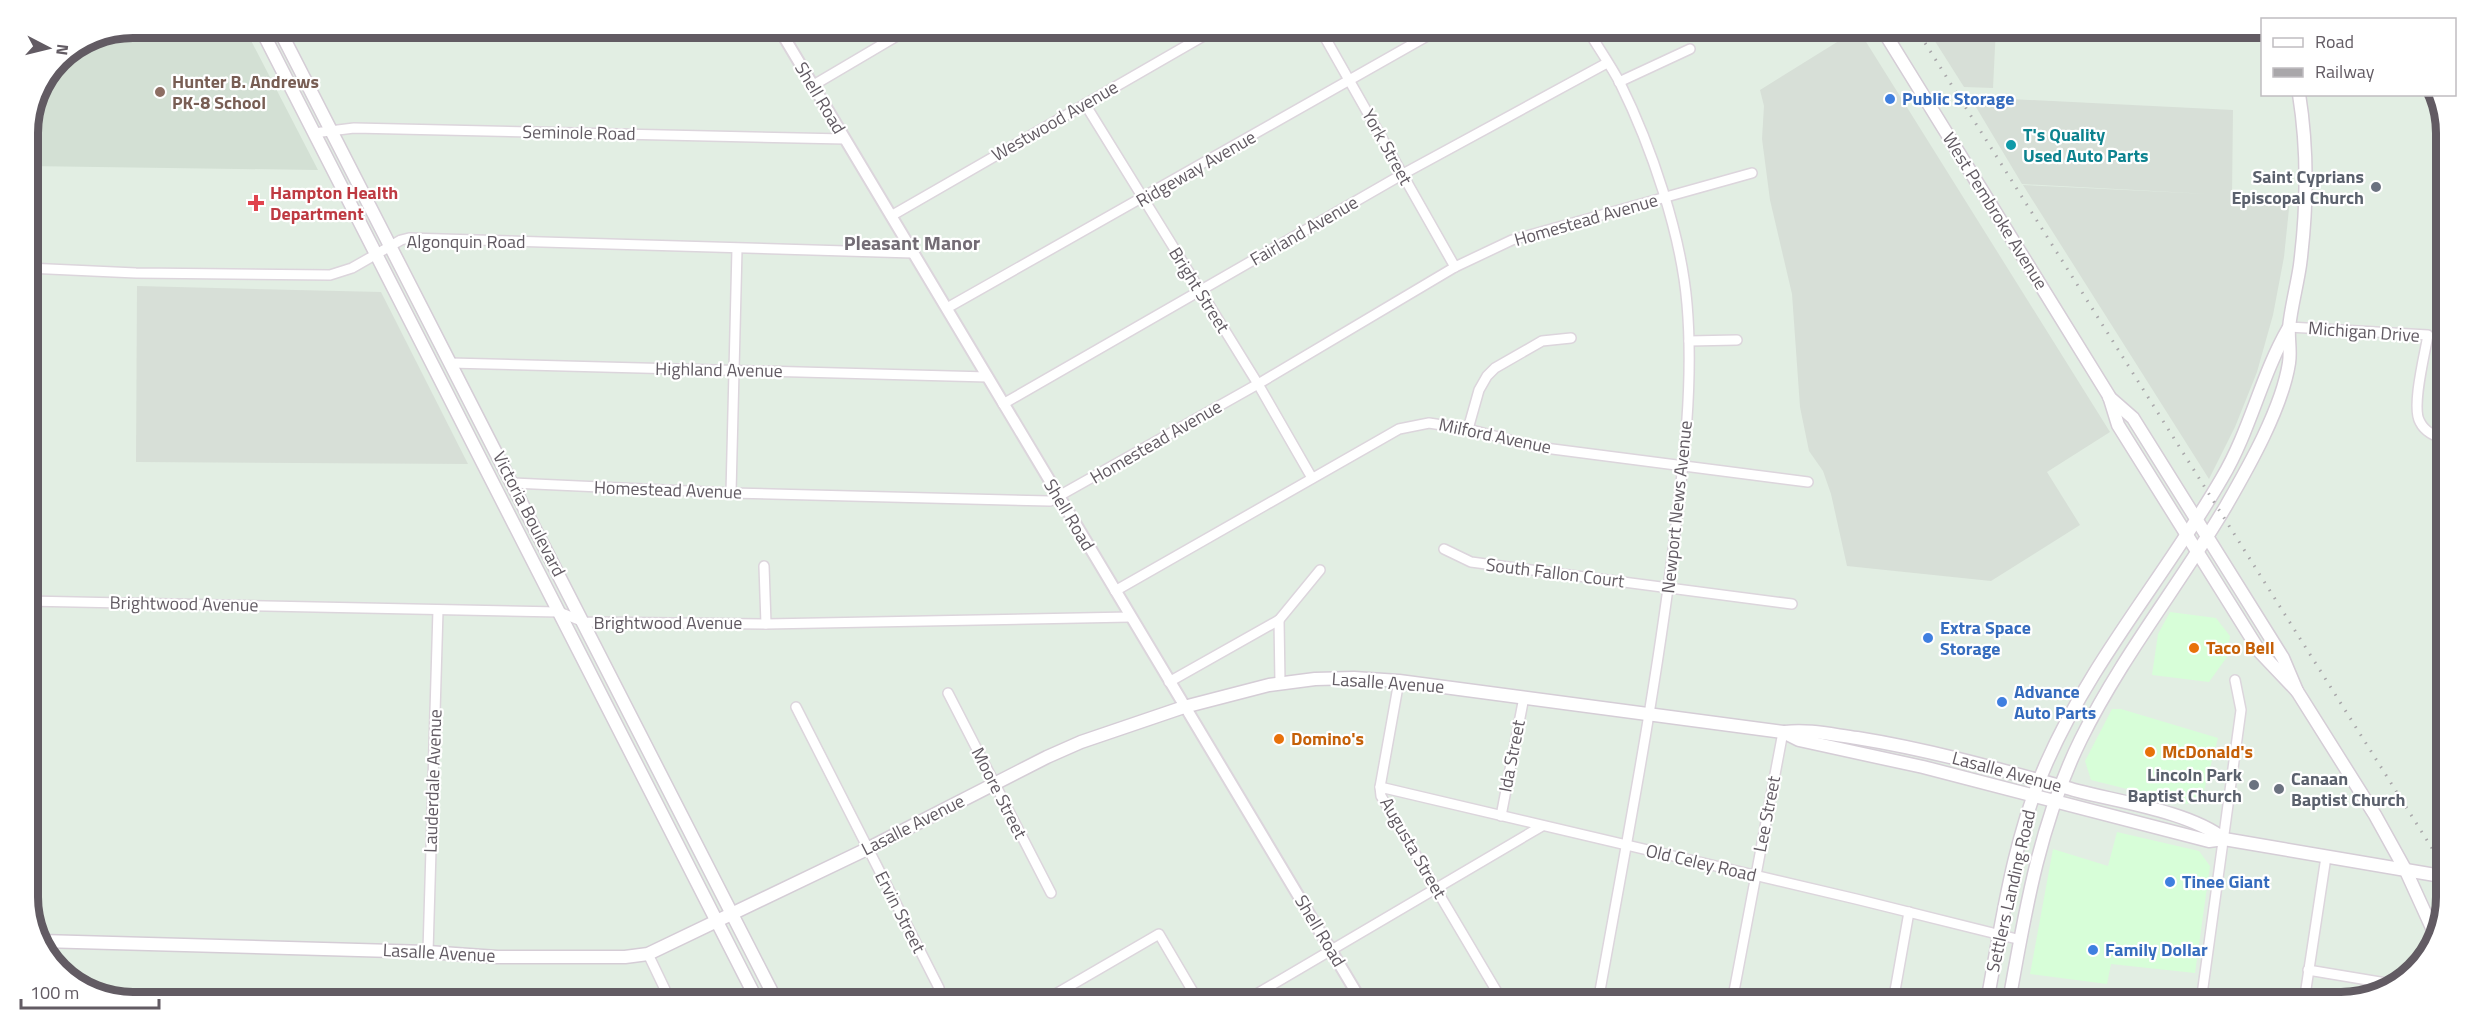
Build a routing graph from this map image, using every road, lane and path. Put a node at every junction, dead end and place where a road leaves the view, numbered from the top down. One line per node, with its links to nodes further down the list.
1 (265, 37): 18 (main road, Victoria Boulevard)
2 (283, 37): 17 (main road, Victoria Boulevard)
3 (784, 37): 14 (street, Shell Road)
4 (895, 37): 14 (street)
5 (1202, 37): 16 (street, Westwood Avenue)
6 (1325, 37): 12 (street, York Street)
7 (1426, 37): 12 (street, Ridgeway Avenue)
8 (1592, 37): 11 (street, Newport News Avenue)
9 (1887, 37): 41 (main road, West Pembroke Avenue)
10 (1690, 49): 13 (street)
11 (1607, 63): 13 (street, Newport News Avenue); 21 (street, Fairland Avenue)
12 (1350, 81): 21 (street, York Street); 23 (street, Ridgeway Avenue)
13 (1619, 82): 22 (street, Newport News Avenue)
14 (812, 86): 19 (street, Shell Road)
15 (2299, 96): 33 (main road)
16 (1085, 104): 23 (street, Bright Street); 24 (street, Westwood Avenue)
17 (332, 131): 18 (street, Seminole Road); 19 (street, Seminole Road); 25 (main road, Victoria Boulevard)
18 (314, 133): 28 (main road, Victoria Boulevard)
19 (845, 139): 24 (street, Shell Road)
20 (1752, 173): 22 (street, Homestead Avenue)
21 (1402, 174): 29 (street, York Street); 31 (street, Fairland Avenue)
22 (1664, 197): 29 (street, Homestead Avenue); 36 (street, Newport News Avenue)
23 (1143, 199): 31 (street, Bright Street); 32 (street, Ridgeway Avenue)
24 (891, 216): 27 (street, Shell Road)
25 (390, 246): 26 (street, Algonquin Road); 28 (street, Algonquin Road); 37 (main road, Victoria Boulevard)
26 (737, 249): 27 (street, Algonquin Road); 38 (street)
27 (913, 253): 32 (street, Shell Road)
28 (375, 254): 30 (street, Algonquin Road); 63 (main road, Victoria Boulevard)
29 (1455, 267): 40 (street, Homestead Avenue)
30 (38, 269)
31 (1200, 292): 40 (street, Bright Street); 42 (street, Fairland Avenue)
32 (947, 308): 39 (street, Shell Road)
33 (2289, 327): 44 (street, Michigan Drive); 51 (main road, Settlers Landing Road); 53 (main road, Settlers Landing Road)
34 (1571, 338): 43 (street)
35 (1737, 340): 36 (street)
36 (1689, 341): 45 (street, Newport News Avenue)
37 (450, 363): 38 (street, Highland Avenue); 48 (main road, Victoria Boulevard)
38 (732, 370): 39 (street, Highland Avenue); 49 (street)
39 (987, 377): 42 (street, Shell Road)
40 (1258, 384): 46 (street, Bright Street); 50 (street, Homestead Avenue)
41 (2109, 396): 51 (main road, West Pembroke Avenue); 52 (main road, West Pembroke Avenue)
42 (1002, 404): 50 (street, Shell Road)
43 (1468, 429): 45 (street, Milford Avenue); 46 (street, Milford Avenue)
44 (2436, 435)
45 (1683, 466): 47 (street, Milford Avenue); 58 (street, Newport News Avenue)
46 (1312, 478): 59 (street, Milford Avenue)
47 (1808, 482)
48 (513, 483): 49 (street, Homestead Avenue); 66 (main road, Victoria Boulevard)
49 (731, 493): 50 (street, Homestead Avenue)
50 (1059, 497): 59 (street, Shell Road)
51 (2197, 519): 52 (main road, Settlers Landing Road); 53 (main road, West Pembroke Avenue)
52 (2187, 535): 55 (main road, West Pembroke Avenue); 79 (main road, Settlers Landing Road)
53 (2208, 535): 55 (main road, Settlers Landing Road); 72 (main road, West Pembroke Avenue)
54 (1444, 549): 58 (street, South Fallon Court)
55 (2197, 551): 72 (main road, West Pembroke Avenue); 81 (main road, Settlers Landing Road)
56 (764, 566): 67 (street)
57 (1320, 570): 65 (street)
58 (1668, 588): 61 (street, South Fallon Court); 77 (street, Newport News Avenue)
59 (1115, 591): 64 (street, Shell Road)
60 (38, 601): 62 (street, Brightwood Avenue)
61 (1792, 604)
62 (438, 610): 63 (street, Brightwood Avenue); 104 (street, Lauderdale Avenue)
63 (559, 612): 66 (street, Brightwood Avenue); 98 (main road, Victoria Boulevard)
64 (1130, 617): 67 (street, Brightwood Avenue); 70 (street, Shell Road)
65 (1279, 620): 70 (street); 71 (street)
66 (584, 622): 67 (street, Brightwood Avenue); 97 (main road, Victoria Boulevard)
67 (766, 624)
68 (2235, 680): 87 (street)
69 (1399, 681): 71 (main road, Lasalle Avenue); 74 (main road, Lasalle Avenue); 82 (street, Augusta Street)
70 (1169, 682): 76 (street, Shell Road)
71 (1280, 683): 76 (main road, Lasalle Avenue)
72 (2297, 691): 91 (main road, West Pembroke Avenue)
73 (948, 693): 80 (street, Moore Street)
74 (1524, 697): 77 (main road, Lasalle Avenue); 85 (street, Ida Street)
75 (796, 707): 89 (street, Ervin Street)
76 (1184, 707): 80 (main road, Lasalle Avenue); 103 (street, Shell Road)
77 (1651, 713): 78 (main road, Lasalle Avenue); 88 (street, Newport News Avenue)
78 (1783, 732): 79 (main road, Lasalle Avenue); 83 (main road, Lasalle Avenue); 93 (street, Lee Street)
79 (2039, 780): 81 (main road, Lasalle Avenue); 83 (main road, Settlers Landing Road)
80 (994, 783): 89 (main road, Lasalle Avenue); 95 (street, Moore Street)
81 (2061, 786): 84 (main road, Settlers Landing Road); 87 (main road, Lasalle Avenue)
82 (1380, 787): 85 (street, Old Celey Road); 94 (street, Augusta Street)
83 (2033, 796): 84 (main road, Lasalle Avenue); 100 (main road, Settlers Landing Road)
84 (2054, 802): 87 (main road, Lasalle Avenue); 101 (main road, Settlers Landing Road)
85 (1501, 816): 86 (street, Old Celey Road)
86 (1542, 826): 88 (street, Old Celey Road); 94 (street)
87 (2224, 839): 90 (main road, Lasalle Avenue); 122 (street)
88 (1626, 845): 93 (street, Old Celey Road); 117 (street, Newport News Avenue)
89 (867, 849): 97 (main road, Lasalle Avenue); 108 (street, Ervin Street)
90 (2326, 857): 91 (main road, Lasalle Avenue); 106 (street)
91 (2406, 871): 92 (main road, Lasalle Avenue); 99 (main road, West Pembroke Avenue)
92 (2436, 875)
93 (1755, 876): 96 (street, Old Celey Road); 118 (street, Lee Street)
94 (1436, 889): 103 (street); 116 (street, Augusta Street)
95 (1051, 893)
96 (1909, 912): 100 (street, Old Celey Road); 119 (street)
97 (732, 914): 98 (main road, Lasalle Avenue); 111 (main road, Victoria Boulevard)
98 (718, 922): 105 (main road, Lasalle Avenue); 110 (main road, Victoria Boulevard)
99 (2431, 926)
100 (2000, 935): 101 (street, Old Celey Road); 120 (main road, Settlers Landing Road)
101 (2021, 940): 121 (main road, Settlers Landing Road)
102 (49, 941): 104 (main road, Lasalle Avenue)
103 (1331, 950): 114 (street); 115 (street, Shell Road)
104 (428, 952): 105 (main road, Lasalle Avenue)
105 (648, 954): 109 (street)
106 (2308, 970): 107 (street); 123 (street)
107 (2382, 982)
108 (939, 988)
109 (666, 992)
110 (753, 992)
111 (772, 992)
112 (1060, 992): 113 (street)
113 (1193, 992)
114 (1260, 992)
115 (1356, 992)
116 (1497, 992)
117 (1600, 992)
118 (1734, 992)
119 (1895, 992)
120 (1990, 992)
121 (2011, 992)
122 (2202, 992)
123 (2305, 992)

